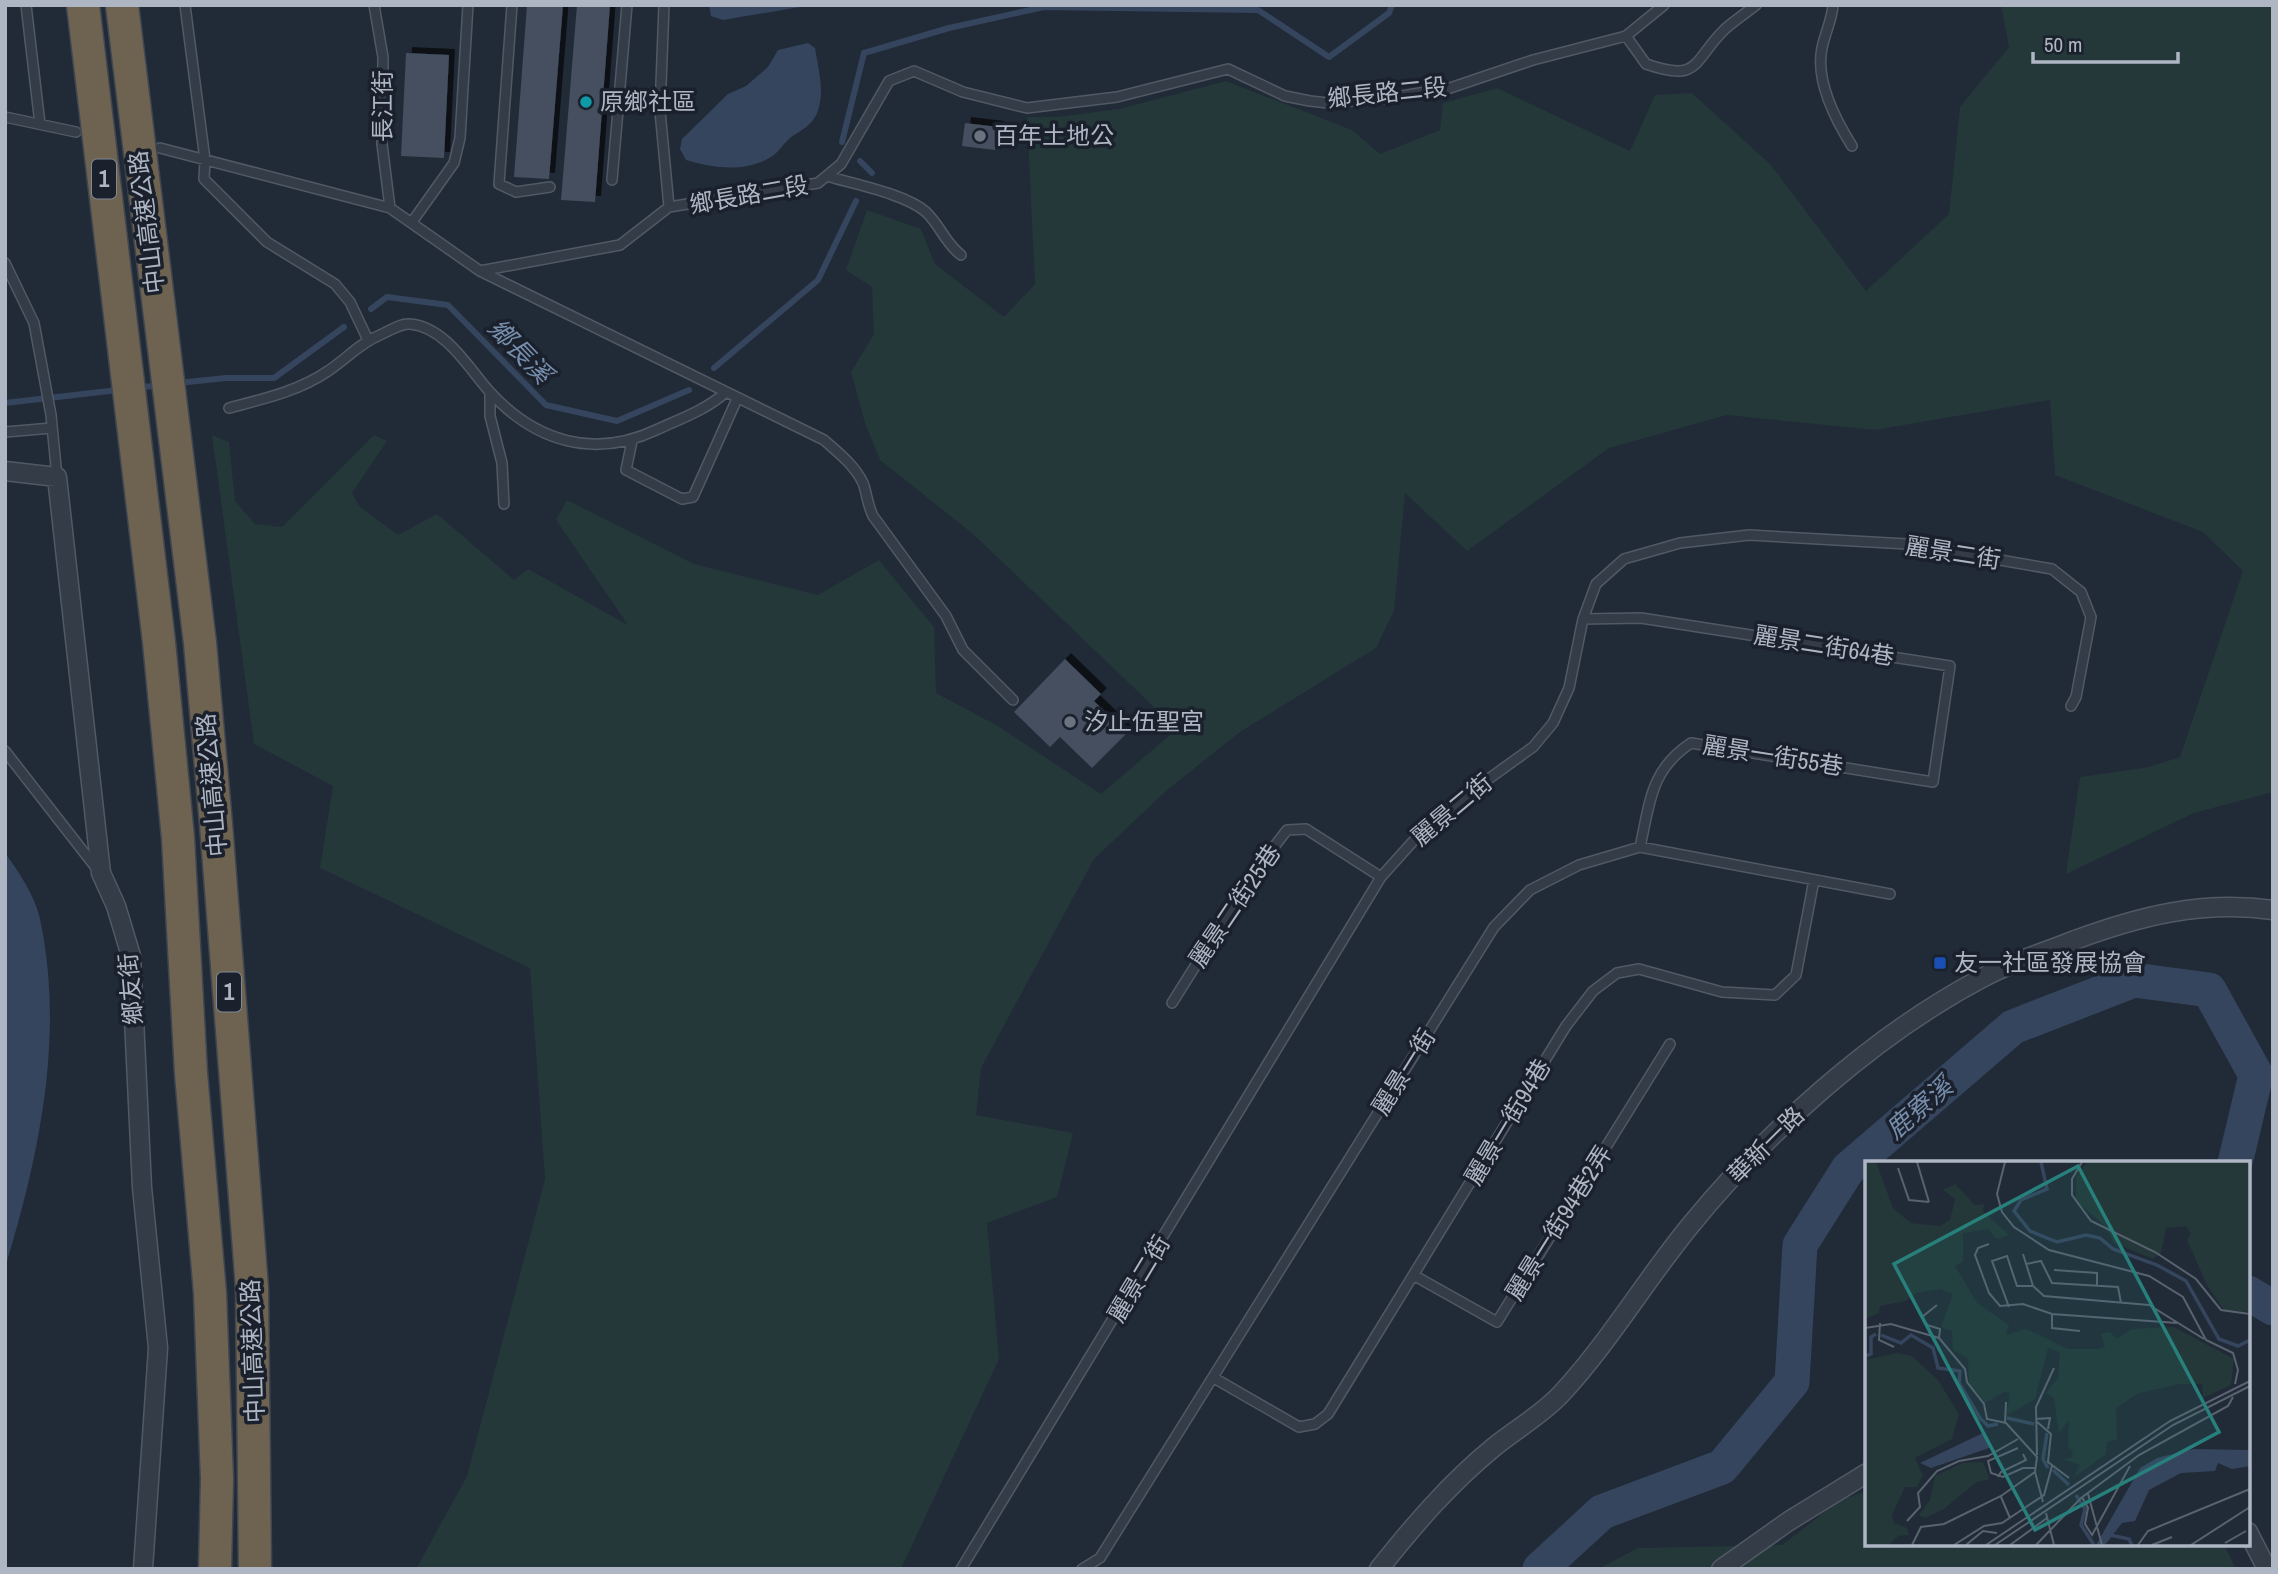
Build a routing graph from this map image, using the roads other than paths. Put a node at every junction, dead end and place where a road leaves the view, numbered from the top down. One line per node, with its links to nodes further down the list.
1 (26, 5): 15 (lane)
2 (83, 5): 58 (highway, 中山高速公路 / 1)
3 (122, 5): 59 (highway, 中山高速公路 / 1)
4 (185, 5): 19 (lane)
5 (374, 5): 23 (lane, 長江街)
6 (468, 5): 25 (lane)
7 (512, 5): 22 (lane)
8 (627, 5): 21 (lane)
9 (664, 5): 24 (lane)
10 (1664, 5): 13 (lane, 鄉長路二段)
11 (1756, 5): 13 (lane)
12 (1833, 5): 17 (lane)
13 (1626, 36): 20 (lane, 鄉長路二段)
14 (5, 117): 15 (lane)
15 (40, 124): 16 (lane)
16 (76, 132)
17 (1852, 146)
18 (160, 148): 19 (lane)
19 (205, 160): 23 (lane); 29 (lane)
20 (827, 176): 24 (lane, 鄉長路二段); 26 (lane)
21 (612, 180)
22 (550, 187)
23 (390, 208): 25 (lane)
24 (669, 208): 28 (lane, 鄉長路二段)
25 (412, 222): 28 (lane)
26 (961, 255)
27 (5, 263): 34 (lane, 鄉友街)
28 (480, 271): 31 (lane)
29 (368, 340): 30 (lane); 33 (lane)
30 (490, 391): 36 (lane); 39 (lane)
31 (726, 392): 32 (lane); 36 (lane)
32 (737, 399): 36 (lane); 41 (lane)
33 (229, 408)
34 (52, 428): 35 (lane); 38 (lane, 鄉友街)
35 (5, 432)
36 (632, 441)
37 (5, 471): 38 (street)
38 (57, 477): 46 (street, 鄉友街)
39 (504, 504)
40 (1583, 619): 42 (lane, 麗景二街); 44 (lane, 麗景二街64巷); 47 (lane, 麗景二街)
41 (1013, 700)
42 (2071, 706)
43 (5, 751): 46 (lane)
44 (1934, 782): 45 (lane, 麗景一街55巷)
45 (1640, 847): 48 (lane, 麗景一街); 54 (lane, 麗景一街)
46 (101, 873): 57 (street, 鄉友街)
47 (1381, 877): 51 (lane, 麗景二街25巷); 60 (lane, 麗景二街)
48 (1814, 880): 49 (lane, 麗景一街); 53 (lane, 麗景一街94巷)
49 (1890, 894)
50 (2273, 910): 62 (street, 華新一路)
51 (1172, 1003)
52 (1670, 1044): 53 (lane, 麗景一街94巷2弄)
53 (1415, 1276): 54 (lane, 麗景一街94巷)
54 (1214, 1378): 61 (lane, 麗景一街)
55 (1865, 1474): 63 (street)
56 (2250, 1536): 64 (street)
57 (143, 1569)
58 (215, 1569)
59 (256, 1569)
60 (961, 1569)
61 (1082, 1569)
62 (1379, 1569)
63 (1721, 1569)
64 (2267, 1569)

